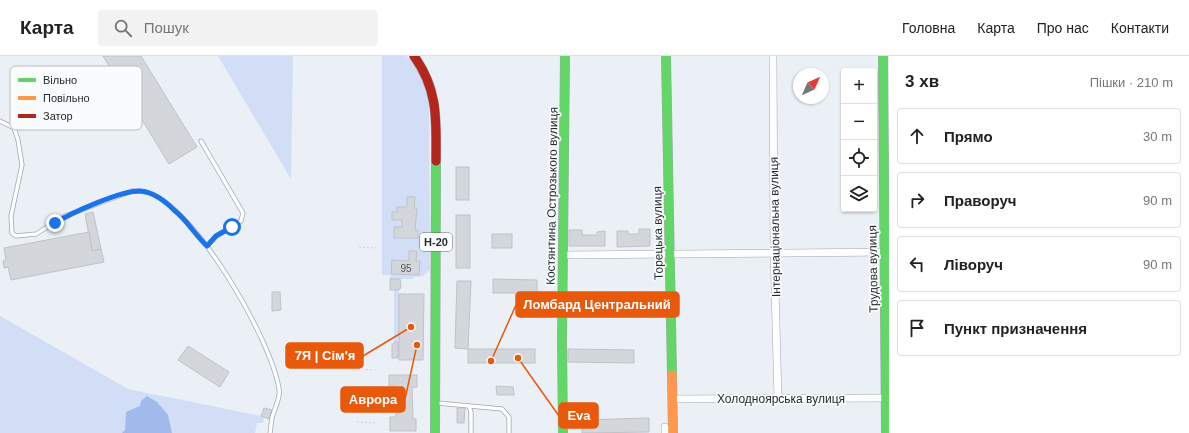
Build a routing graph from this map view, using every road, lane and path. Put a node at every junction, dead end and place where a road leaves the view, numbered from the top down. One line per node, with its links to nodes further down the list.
1 (414, 56): 22 (street, Н-20)
2 (565, 56): 15 (street, Костянтина Острозького вулиця)
3 (666, 56): 16 (street, Торецька вулиця)
4 (773, 56): 13 (street, Інтернаціональна вулиця)
5 (883, 56): 14 (street, Трудова вулиця)
6 (0, 121): 7 (lane)
7 (10, 126)
8 (15, 130): 10 (lane)
9 (201, 141): 10 (lane)
10 (207, 246): 26 (lane)
11 (359, 247): 12 (path)
12 (376, 248)
13 (774, 252): 14 (street); 16 (street); 21 (street, Інтернаціональна вулиця)
14 (887, 252): 19 (street, Трудова вулиця)
15 (564, 255): 16 (street); 30 (street, Костянтина Острозького вулиця)
16 (671, 255): 20 (street, Торецька вулиця)
17 (358, 369): 18 (path)
18 (375, 370)
19 (888, 398): 21 (street, Холодноярська вулиця); 32 (street, Трудова вулиця)
20 (673, 399): 21 (street, Холодноярська вулиця); 31 (street, Торецька вулиця)
21 (778, 399)
22 (436, 403): 23 (lane); 27 (street, Н-20)
23 (469, 406): 28 (lane); 29 (lane)
24 (357, 422): 25 (path)
25 (375, 423)
26 (270, 433)
27 (435, 433)
28 (471, 433)
29 (509, 433)
30 (563, 433)
31 (673, 433)
32 (886, 433)

